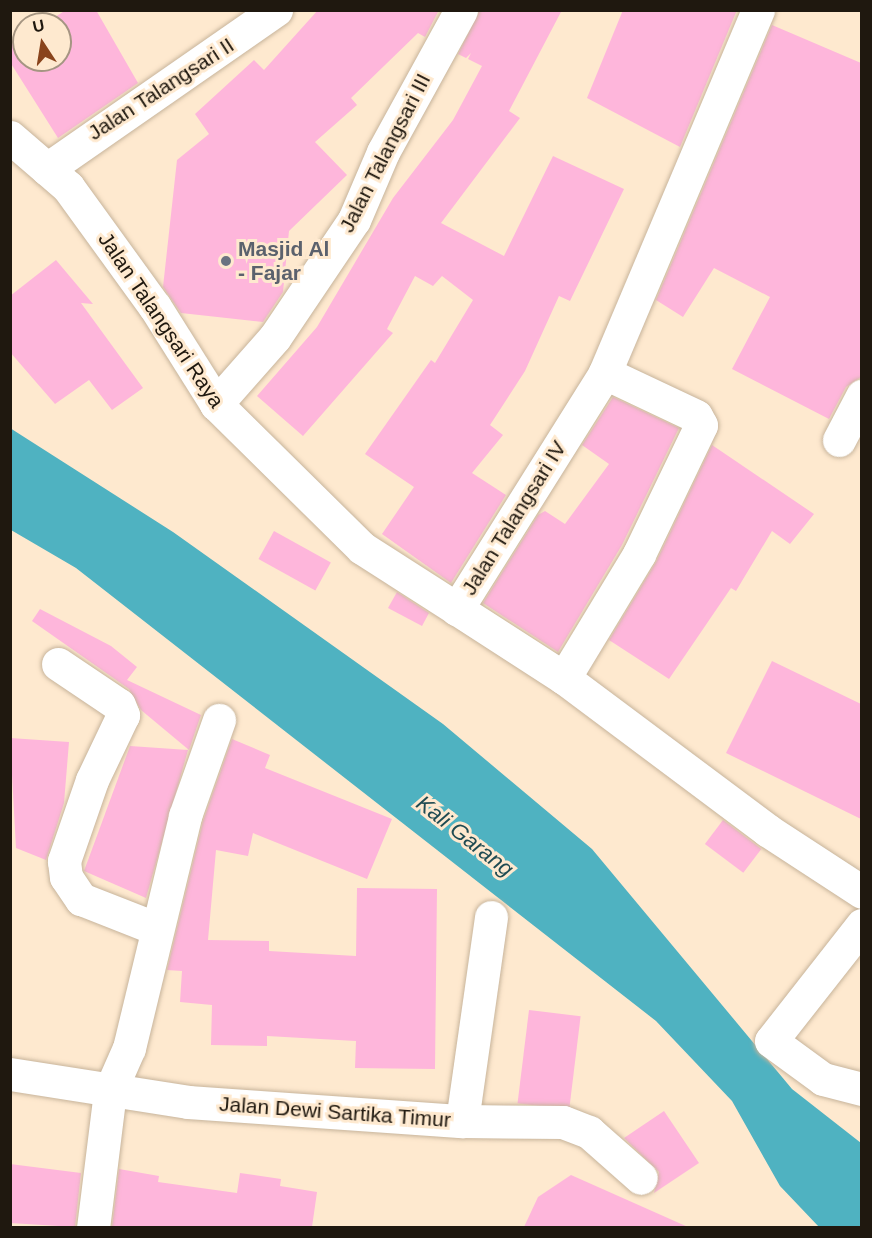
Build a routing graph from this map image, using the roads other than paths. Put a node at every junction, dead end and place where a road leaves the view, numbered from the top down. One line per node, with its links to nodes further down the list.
1 (276, 10): 5 (street, Jalan Talangsari II)
2 (461, 10): 8 (street, Jalan Talangsari III)
3 (758, 10): 6 (street, Jalan Talangsari IV)
4 (10, 137): 5 (street, Jalan Talangsari Raya)
5 (57, 178): 8 (street, Jalan Talangsari Raya)
6 (605, 373): 10 (street, Jalan Talangsari IV); 12 (street)
7 (861, 396): 9 (street)
8 (216, 404): 10 (street, Jalan Talangsari Raya)
9 (839, 440)
10 (457, 609): 12 (street, Jalan Talangsari IV)
11 (58, 664): 17 (street)
12 (564, 678): 14 (street, Jalan Talangsari IV)
13 (219, 720): 17 (street)
14 (861, 892)
15 (491, 917): 21 (street)
16 (861, 925): 19 (street)
17 (155, 928): 20 (street)
18 (10, 1074): 20 (street, Jalan Dewi Sartika Timur)
19 (861, 1089)
20 (110, 1091): 21 (street, Jalan Dewi Sartika Timur); 23 (street)
21 (462, 1121): 22 (street, Jalan Dewi Sartika Timur)
22 (641, 1178)
23 (93, 1227)

